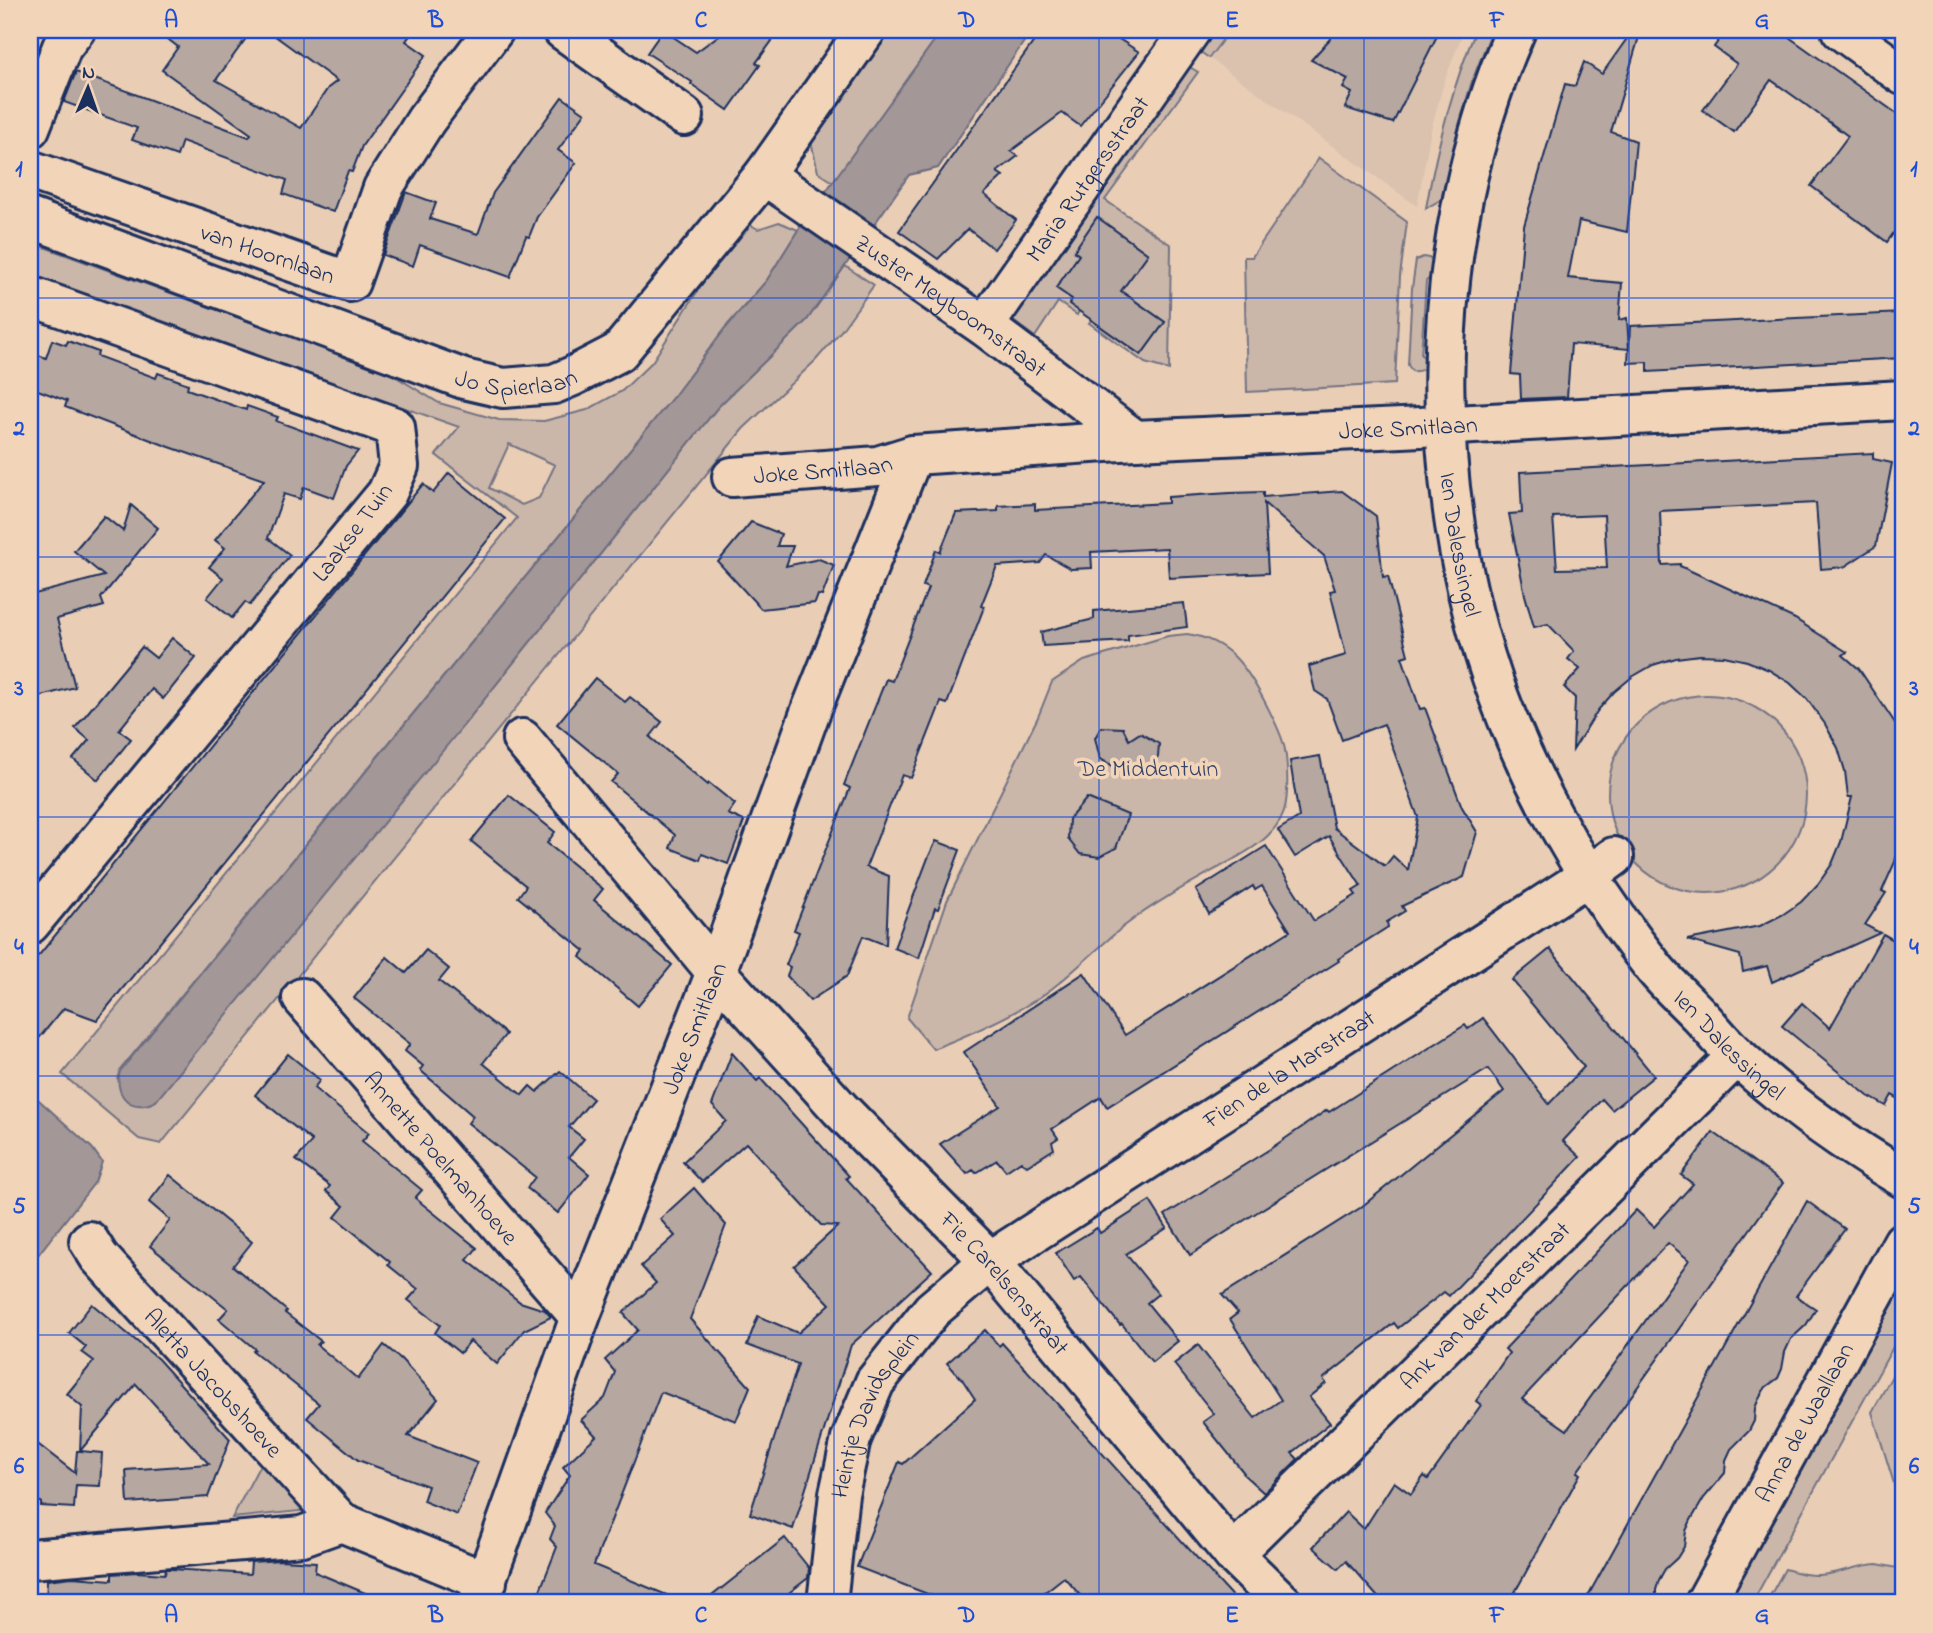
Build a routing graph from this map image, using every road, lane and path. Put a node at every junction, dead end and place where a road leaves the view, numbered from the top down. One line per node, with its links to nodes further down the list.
1 (75, 30): 10 (street)
2 (494, 30): 11 (street, van Hoornlaan)
3 (563, 30): 9 (street)
4 (866, 30): 12 (street, Jo Spierlaan)
5 (1191, 30): 15 (street, Maria Rutgersstraat)
6 (1516, 30): 17 (street, Ien Dalessingel)
7 (1841, 30): 8 (street)
8 (1903, 75)
9 (684, 116)
10 (30, 128)
11 (30, 170)
12 (764, 175): 13 (street, Jo Spierlaan); 15 (street, Zuster Meyboomstraat)
13 (30, 218)
14 (30, 296): 23 (street, Laakse Tuin)
15 (984, 326): 18 (street, Zuster Meyboomstraat)
16 (1903, 400): 17 (street, Joke Smitlaan)
17 (1445, 425): 18 (street, Joke Smitlaan); 22 (street, Ien Dalessingel)
18 (1135, 440): 19 (street, Joke Smitlaan)
19 (913, 455): 20 (street, Joke Smitlaan); 24 (street, Joke Smitlaan)
20 (732, 477)
21 (522, 740): 24 (street, Fie Carelsenstraat)
22 (1601, 867): 26 (street, Ien Dalessingel); 30 (street, Fien de la Marstraat)
23 (30, 924)
24 (716, 972): 30 (street, Fie Carelsenstraat); 31 (street, Joke Smitlaan)
25 (302, 998): 31 (street, Annette Poelmanhoeve)
26 (1737, 1056): 27 (street, Ien Dalessingel); 33 (street, Ank van der Moerstraat)
27 (1903, 1178)
28 (89, 1241): 32 (street, Aletta Jacobshoeve)
29 (1903, 1241): 38 (street, Anna de Waallaan)
30 (990, 1261): 33 (street, Fie Carelsenstraat); 36 (street, Heintje Davidsplein)
31 (580, 1317): 35 (street, Joke Smitlaan)
32 (341, 1522): 34 (street); 35 (street, Aletta Jacobshoeve)
33 (1233, 1554): 37 (street, Fie Carelsenstraat)
34 (30, 1559)
35 (482, 1593)
36 (827, 1603)
37 (1283, 1603)
38 (1705, 1603)

